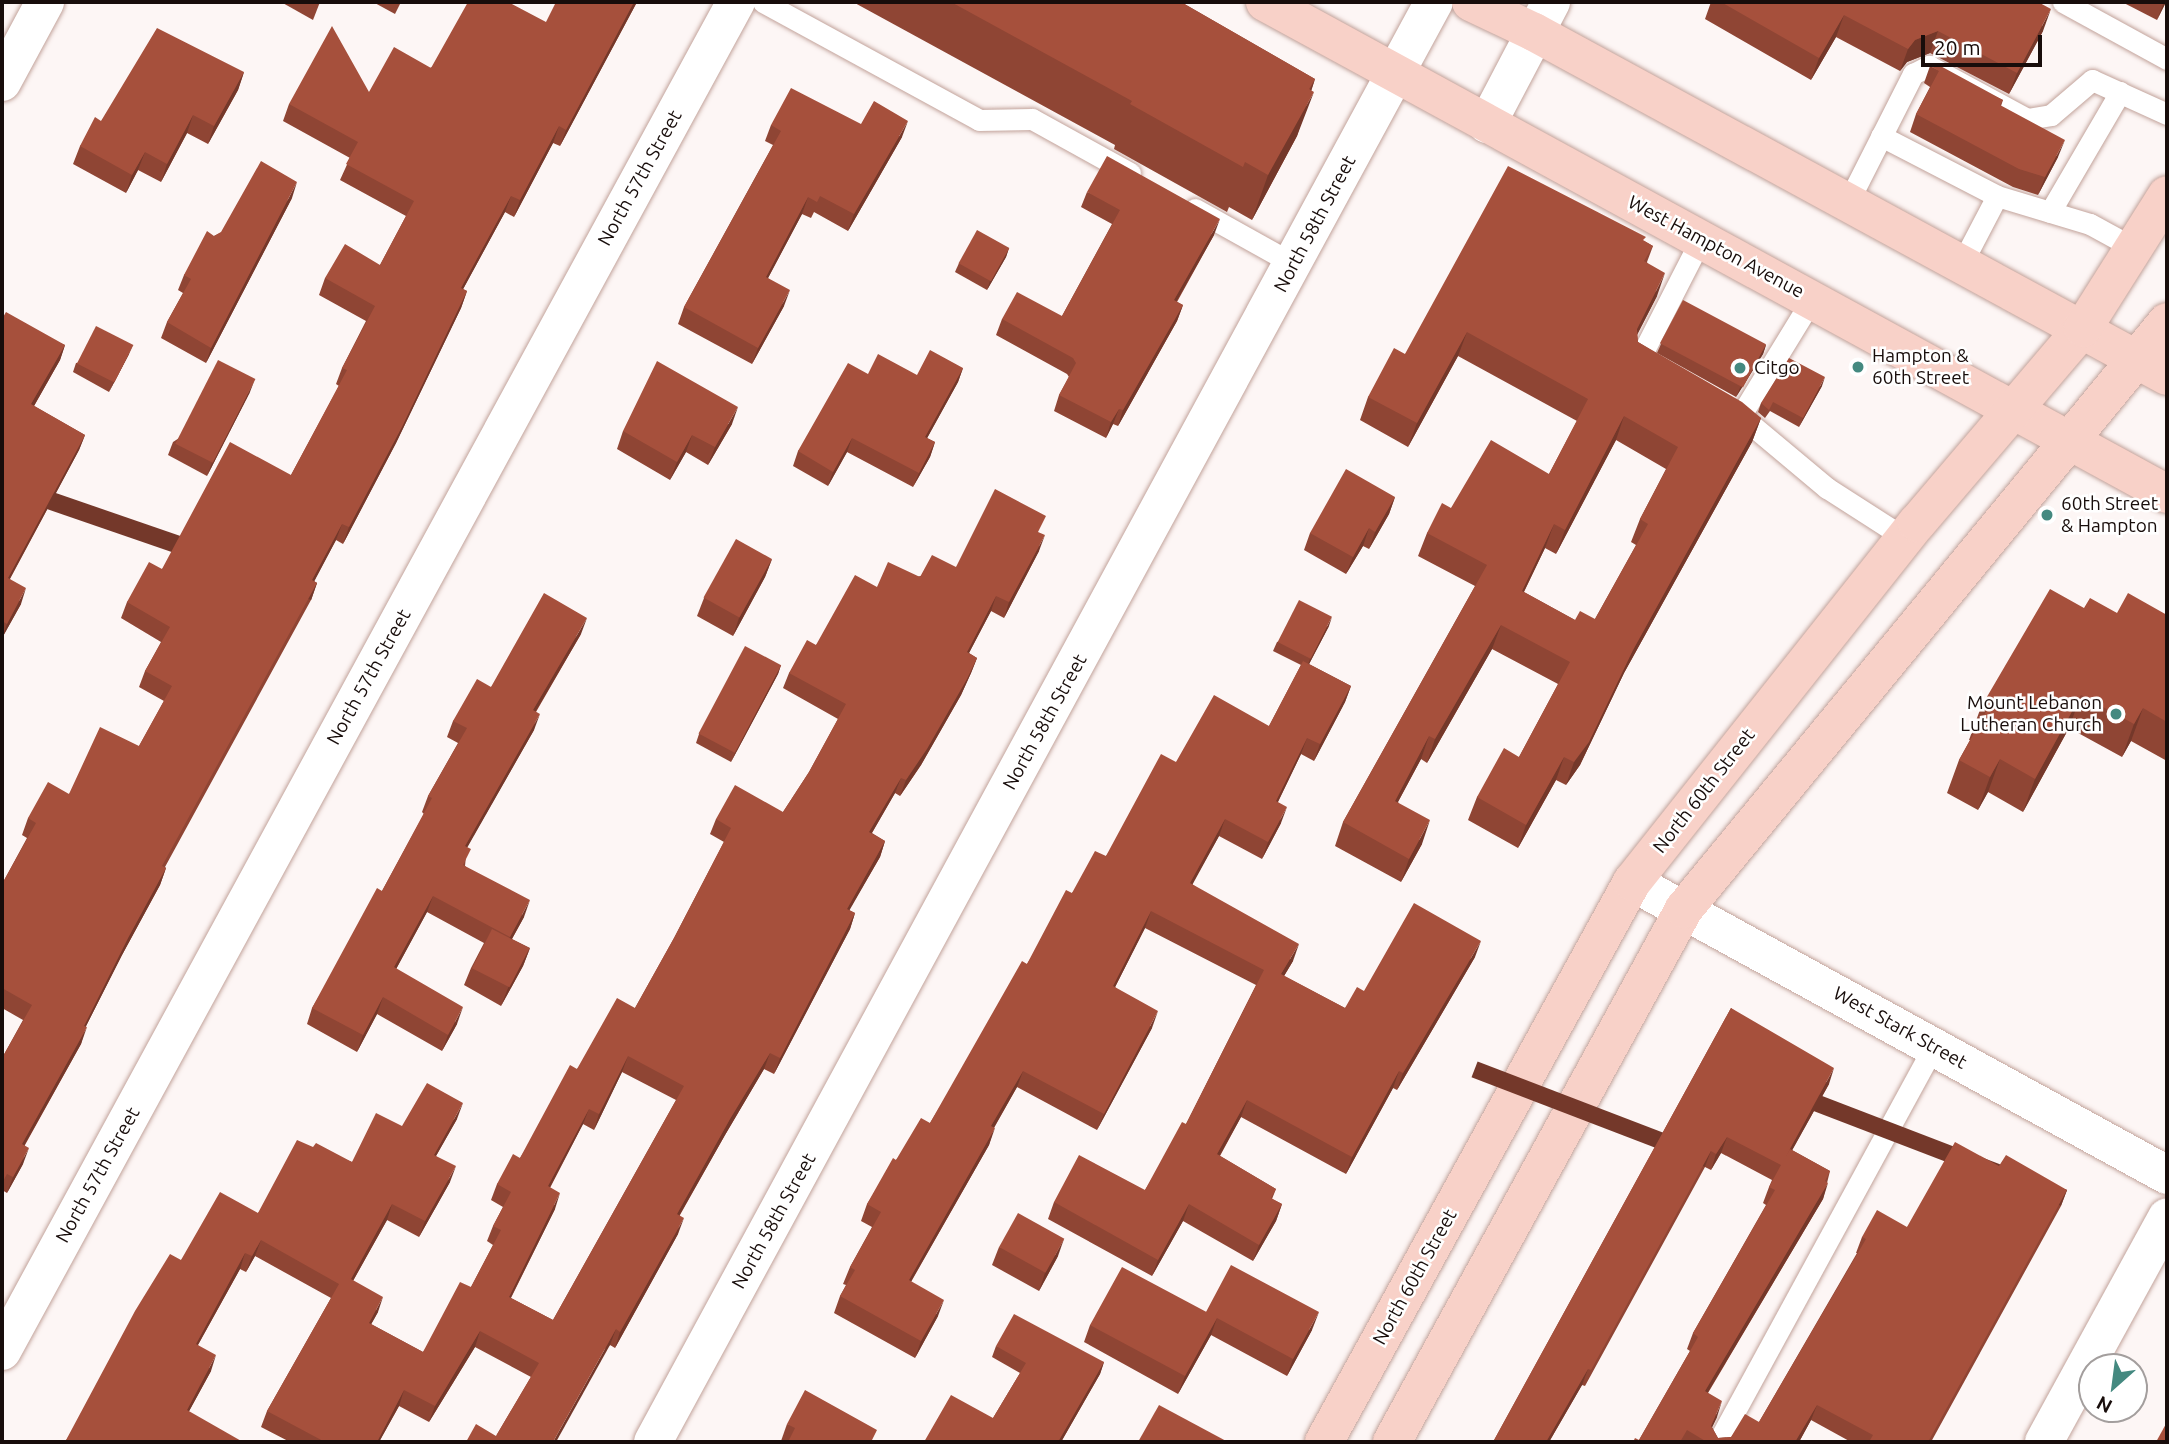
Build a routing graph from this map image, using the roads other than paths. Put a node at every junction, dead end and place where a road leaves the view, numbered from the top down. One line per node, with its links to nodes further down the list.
1 (45, 2): 11 (street)
2 (736, 2): 42 (street, North 57th Street)
3 (763, 2): 16 (lane)
4 (1265, 2): 10 (main road, West Hampton Avenue)
5 (1434, 2): 10 (street, North 58th Street)
6 (1471, 2): 8 (main road)
7 (2063, 2): 9 (lane)
8 (1542, 17): 14 (street); 20 (main road)
9 (2167, 59)
10 (1397, 73): 14 (main road, West Hampton Avenue); 25 (street, North 58th Street)
11 (2, 82)
12 (2120, 92): 13 (lane); 15 (lane); 21 (lane)
13 (2167, 114)
14 (1487, 124): 22 (main road, West Hampton Avenue)
15 (1881, 136): 18 (lane); 20 (lane)
16 (1154, 187)
17 (2167, 195): 23 (main road, North 60th Street)
18 (1997, 197): 21 (lane); 24 (lane)
19 (1179, 200): 25 (lane)
20 (1848, 202): 24 (main road)
21 (2050, 212): 23 (lane)
22 (1701, 239): 26 (main road, West Hampton Avenue); 30 (lane)
23 (2134, 248): 28 (main road, North 60th Street)
24 (1962, 263): 28 (main road)
25 (1294, 264): 43 (street, North 58th Street)
26 (1812, 299): 32 (main road, West Hampton Avenue); 33 (lane)
27 (2167, 322): 29 (main road)
28 (2083, 328): 29 (main road); 32 (main road, North 60th Street)
29 (2152, 368): 34 (main road)
30 (1674, 377)
31 (1719, 402): 33 (lane)
32 (2013, 408): 34 (main road, West Hampton Avenue); 36 (main road, North 60th Street)
33 (1741, 415): 36 (lane)
34 (2068, 439): 35 (main road, West Hampton Avenue); 38 (main road)
35 (2167, 494)
36 (1905, 538): 37 (main road, North 60th Street)
37 (1632, 881): 38 (street, West Stark Street); 44 (main road, North 60th Street)
38 (1684, 909): 39 (street, West Stark Street); 45 (main road)
39 (1934, 1046): 40 (street, West Stark Street); 46 (lane)
40 (2167, 1175)
41 (2167, 1217): 47 (street)
42 (2, 1351)
43 (653, 1442)
44 (1324, 1442)
45 (1392, 1442)
46 (1718, 1442)
47 (2044, 1442)

